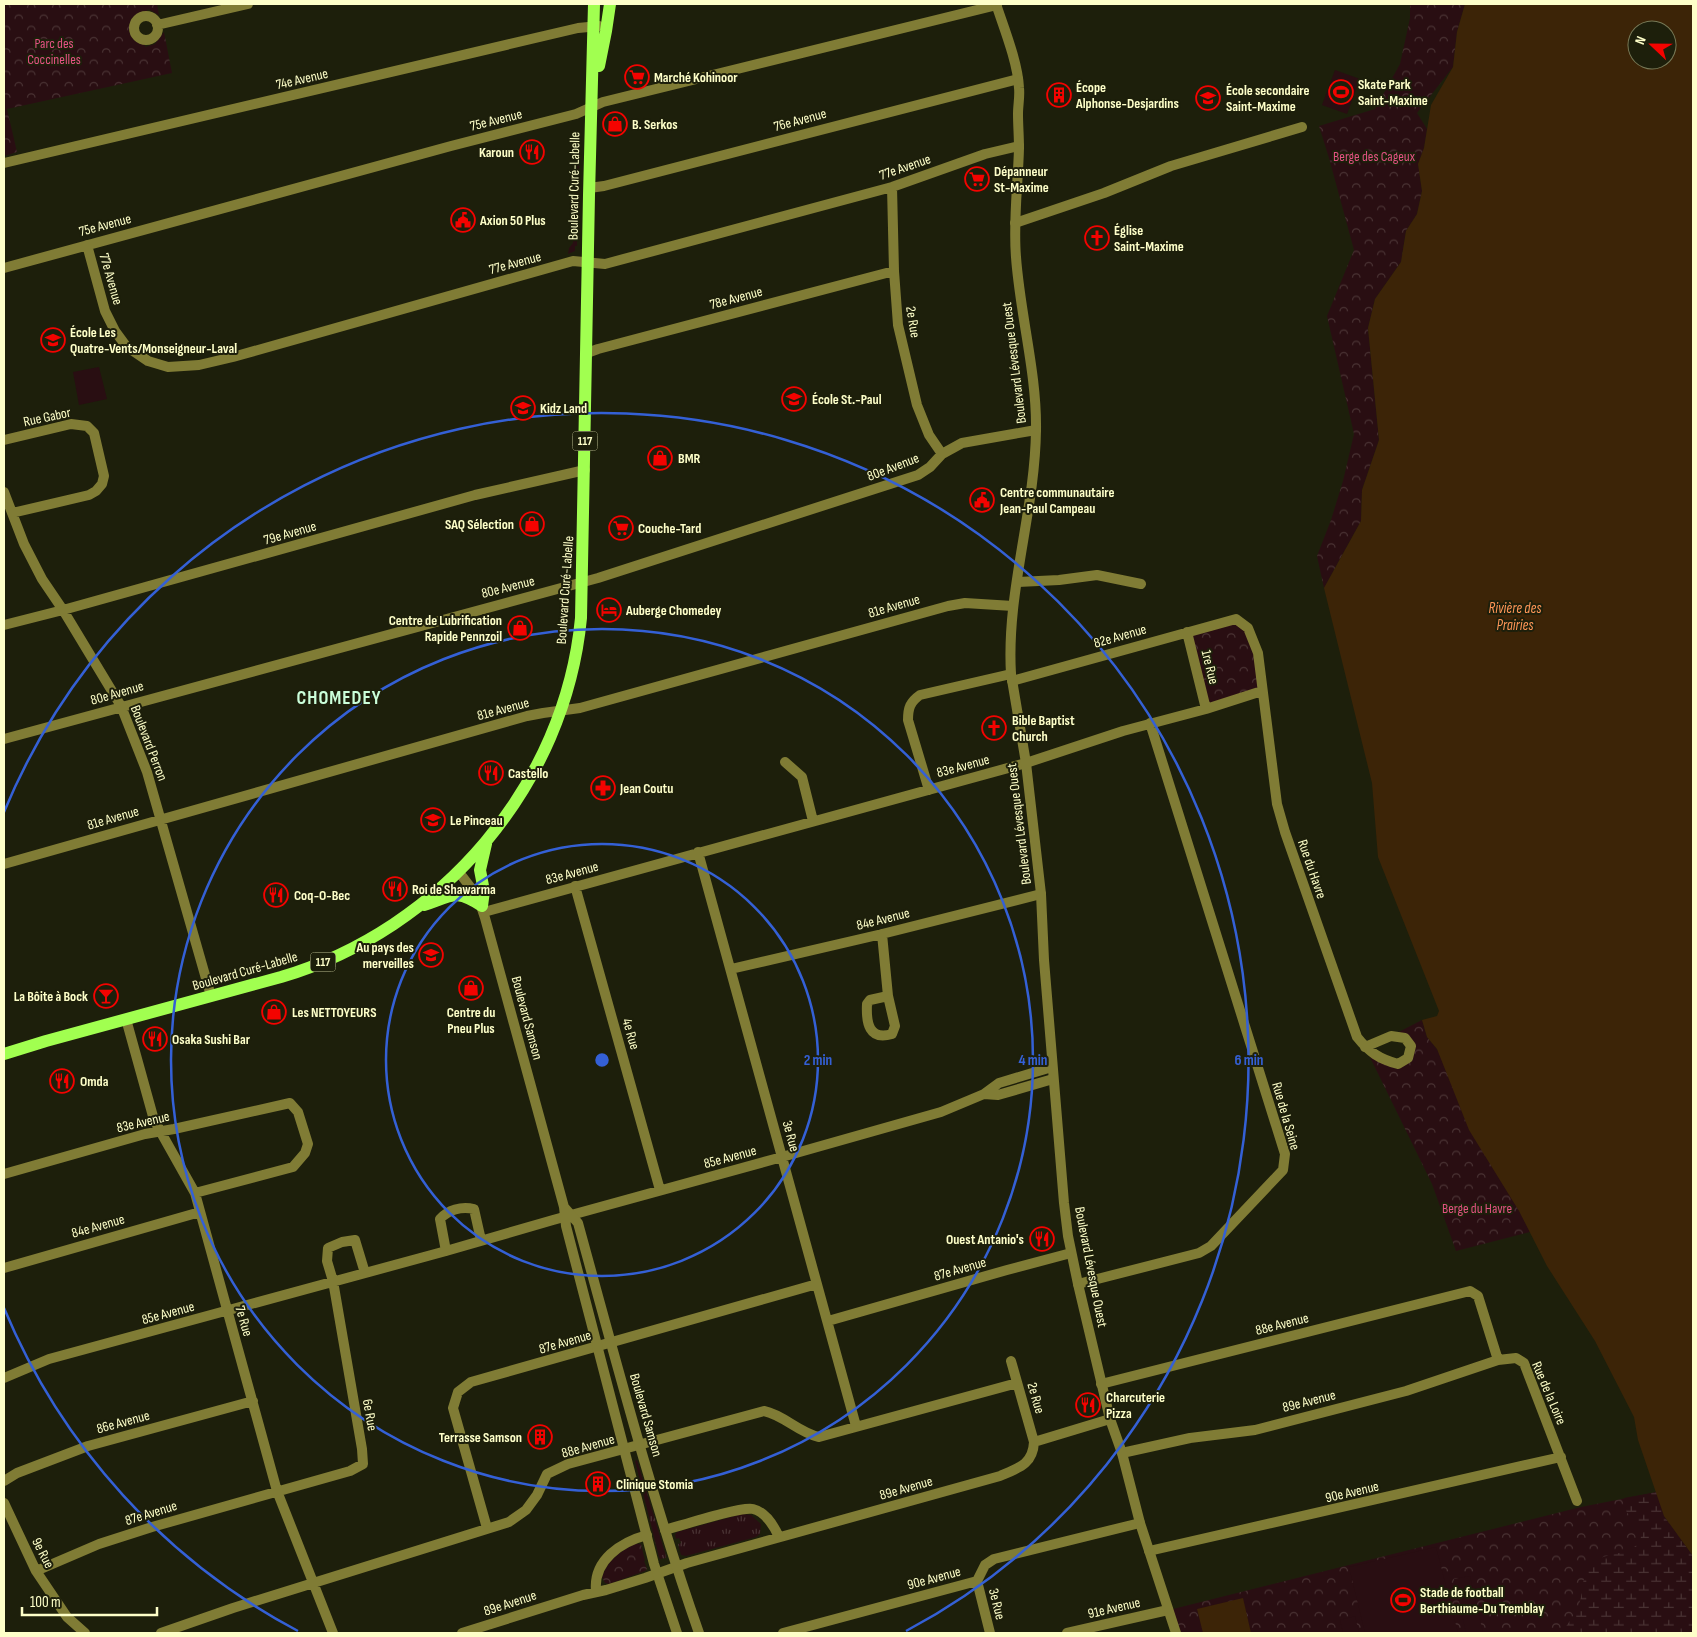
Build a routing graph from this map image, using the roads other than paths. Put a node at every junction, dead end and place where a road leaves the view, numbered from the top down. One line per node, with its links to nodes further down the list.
1 (248, 4): 5 (street)
2 (594, 4): 6 (main road, Boulevard Curé-Labelle / 117)
3 (610, 4): 7 (main road, Boulevard Curé-Labelle / 117)
4 (996, 4): 8 (street, Boulevard Lévesque Ouest); 10 (street, 75e Avenue)
5 (157, 25)
6 (594, 26): 7 (street, 74e Avenue); 9 (main road, Boulevard Curé-Labelle / 117); 13 (street, 74e Avenue)
7 (607, 26): 9 (main road, Boulevard Curé-Labelle / 117)
8 (1018, 79): 12 (street, Boulevard Lévesque Ouest); 15 (street, 76e Avenue)
9 (592, 92): 10 (main road, Boulevard Curé-Labelle / 117)
10 (592, 107): 15 (main road, Boulevard Curé-Labelle / 117); 17 (street, 75e Avenue)
11 (1302, 127): 16 (street)
12 (1019, 146): 14 (street, 77e Avenue); 16 (street, Boulevard Lévesque Ouest)
13 (4, 163)
14 (892, 187): 18 (street, 77e Avenue); 20 (street, 2e Rue)
15 (589, 188): 18 (main road, Boulevard Curé-Labelle / 117)
16 (1014, 223): 22 (street, Boulevard Lévesque Ouest)
17 (86, 245): 18 (street, 77e Avenue); 19 (street, 75e Avenue)
18 (588, 262): 21 (main road, Boulevard Curé-Labelle / 117)
19 (4, 268)
20 (894, 271): 21 (street, 78e Avenue); 24 (street, 2e Rue)
21 (587, 353): 25 (main road, Boulevard Curé-Labelle / 117)
22 (1036, 430): 24 (street, 80e Avenue); 29 (street, Boulevard Lévesque Ouest)
23 (4, 440): 27 (street, Rue Gabor)
24 (942, 454): 28 (street, 80e Avenue)
25 (585, 470): 28 (main road, Boulevard Curé-Labelle / 117); 32 (street, 79e Avenue)
26 (4, 492): 27 (street, Boulevard Perron)
27 (12, 513): 32 (street, Boulevard Perron)
28 (583, 582): 38 (street, 80e Avenue); 40 (main road, Boulevard Curé-Labelle / 117)
29 (1018, 582): 30 (street); 31 (street, Boulevard Lévesque Ouest)
30 (1141, 584)
31 (1013, 606): 36 (street, Boulevard Lévesque Ouest); 40 (street, 81e Avenue)
32 (63, 610): 34 (street, 79e Avenue); 38 (street, Boulevard Perron)
33 (1236, 619): 35 (street, 82e Avenue); 37 (street, Rue du Havre)
34 (4, 625)
35 (1187, 632): 36 (street, 82e Avenue); 39 (street, 1re Rue)
36 (1012, 677): 44 (street, Boulevard Lévesque Ouest); 45 (street, 82e Avenue)
37 (1262, 691): 39 (street, 83e Avenue); 61 (street, Rue du Havre)
38 (121, 706): 42 (street, 80e Avenue); 46 (street, Boulevard Perron)
39 (1206, 708): 41 (street, 83e Avenue)
40 (561, 710): 46 (street, 81e Avenue); 48 (main road, Boulevard Curé-Labelle / 117)
41 (1150, 723): 44 (street, 83e Avenue); 80 (street, Rue de la Seine)
42 (4, 739)
43 (785, 762): 47 (street)
44 (1026, 764): 45 (street, 83e Avenue); 53 (street, Boulevard Lévesque Ouest)
45 (929, 790): 47 (street, 83e Avenue)
46 (160, 819): 50 (street, 81e Avenue); 58 (street, Boulevard Perron)
47 (813, 821): 49 (street, 83e Avenue)
48 (486, 842): 51 (main road, Boulevard Curé-Labelle / 117); 55 (main road)
49 (698, 852): 52 (street, 83e Avenue); 57 (street, 3e Rue)
50 (4, 864)
51 (458, 871): 54 (main road, Boulevard Curé-Labelle / 117); 55 (street, Boulevard Samson)
52 (575, 886): 55 (street, 83e Avenue); 69 (street, 4e Rue)
53 (1041, 894): 56 (street, 84e Avenue); 63 (street, Boulevard Lévesque Ouest)
54 (415, 909): 55 (main road); 58 (main road, Boulevard Curé-Labelle / 117)
55 (483, 909): 72 (street, Boulevard Samson)
56 (882, 934): 57 (street, 84e Avenue); 59 (street)
57 (730, 969): 67 (street, 3e Rue)
58 (211, 996): 60 (main road, Boulevard Curé-Labelle / 117)
59 (888, 996)
60 (126, 1019): 62 (main road, Boulevard Curé-Labelle / 117); 66 (street, 7e Rue)
61 (1365, 1047)
62 (7, 1052)
63 (1052, 1068): 64 (street, Boulevard Lévesque Ouest); 65 (street, 85e Avenue)
64 (1053, 1079): 65 (street, 85e Avenue); 75 (street, Boulevard Lévesque Ouest)
65 (984, 1094): 67 (street, 85e Avenue)
66 (160, 1131): 68 (street, 83e Avenue); 70 (street, 7e Rue); 70 (street, 83e Avenue)
67 (782, 1157): 69 (street, 85e Avenue); 79 (street, 3e Rue)
68 (4, 1174)
69 (660, 1190): 72 (street, 85e Avenue)
70 (195, 1193): 71 (street, 7e Rue)
71 (200, 1212): 76 (street, 84e Avenue); 81 (street, 7e Rue)
72 (567, 1213): 73 (street, 85e Avenue); 83 (street, Boulevard Samson); 84 (street, Boulevard Samson)
73 (481, 1240): 74 (street, 85e Avenue); 74 (street)
74 (446, 1251): 77 (street, 85e Avenue)
75 (1072, 1253): 80 (street, Boulevard Lévesque Ouest); 82 (street, 87e Avenue)
76 (4, 1268)
77 (365, 1273): 78 (street, 85e Avenue); 78 (street)
78 (333, 1282): 81 (street, 85e Avenue); 99 (street, 6e Rue)
79 (818, 1284): 82 (street, 3e Rue); 83 (street, 87e Avenue)
80 (1078, 1284): 89 (street, Boulevard Lévesque Ouest)
81 (227, 1311): 87 (street, 85e Avenue); 90 (street, 7e Rue)
82 (828, 1321): 92 (street, 3e Rue)
83 (611, 1343): 84 (street, 87e Avenue); 94 (street, Boulevard Samson)
84 (599, 1347): 95 (street, Boulevard Samson); 103 (street, 87e Avenue)
85 (1498, 1360): 89 (street, 88e Avenue); 96 (street, 89e Avenue); 97 (street, Rue de la Loire)
86 (1011, 1361): 88 (street, 2e Rue)
87 (7, 1375)
88 (1017, 1384): 92 (street, 88e Avenue); 93 (street, 2e Rue)
89 (1101, 1384): 91 (street, Boulevard Lévesque Ouest)
90 (253, 1401): 98 (street, 86e Avenue); 99 (street, 7e Rue)
91 (1110, 1420): 93 (street); 96 (street, Boulevard Lévesque Ouest)
92 (856, 1426): 94 (street, 88e Avenue)
93 (1034, 1442): 106 (street, 89e Avenue)
94 (640, 1445): 95 (street, 88e Avenue); 104 (street, Boulevard Samson)
95 (625, 1449): 103 (street, 88e Avenue); 105 (street, Boulevard Samson)
96 (1122, 1453): 102 (street, Boulevard Lévesque Ouest)
97 (1561, 1457): 100 (street, Rue de la Loire); 107 (street, 90e Avenue)
98 (4, 1481)
99 (277, 1491): 109 (street, 87e Avenue); 112 (street, 7e Rue)
100 (1577, 1501)
101 (4, 1503): 109 (street, 9e Rue)
102 (1140, 1523): 107 (street, Boulevard Lévesque Ouest); 111 (street, 90e Avenue)
103 (487, 1528): 112 (street, 88e Avenue)
104 (665, 1530): 106 (street); 108 (street, Boulevard Samson)
105 (647, 1536): 110 (street, Boulevard Samson); 113 (street)
106 (779, 1537): 108 (street, 89e Avenue)
107 (1149, 1551): 114 (street, Boulevard Lévesque Ouest)
108 (676, 1567): 110 (street, 89e Avenue); 121 (street, Boulevard Samson)
109 (36, 1570): 116 (street, 9e Rue)
110 (657, 1574): 113 (street, 89e Avenue); 120 (street, Boulevard Samson)
111 (977, 1581): 122 (street, 90e Avenue); 123 (street, 3e Rue)
112 (314, 1584): 117 (street, 88e Avenue); 118 (street, 7e Rue)
113 (596, 1591): 119 (street, 89e Avenue)
114 (1168, 1610): 115 (street, 91e Avenue); 125 (street, Boulevard Lévesque Ouest)
115 (1090, 1631): 124 (street, 91e Avenue)
116 (85, 1633)
117 (161, 1633)
118 (333, 1633)
119 (462, 1633)
120 (677, 1633)
121 (699, 1633)
122 (783, 1633)
123 (990, 1633)
124 (1066, 1633)
125 (1176, 1633)

